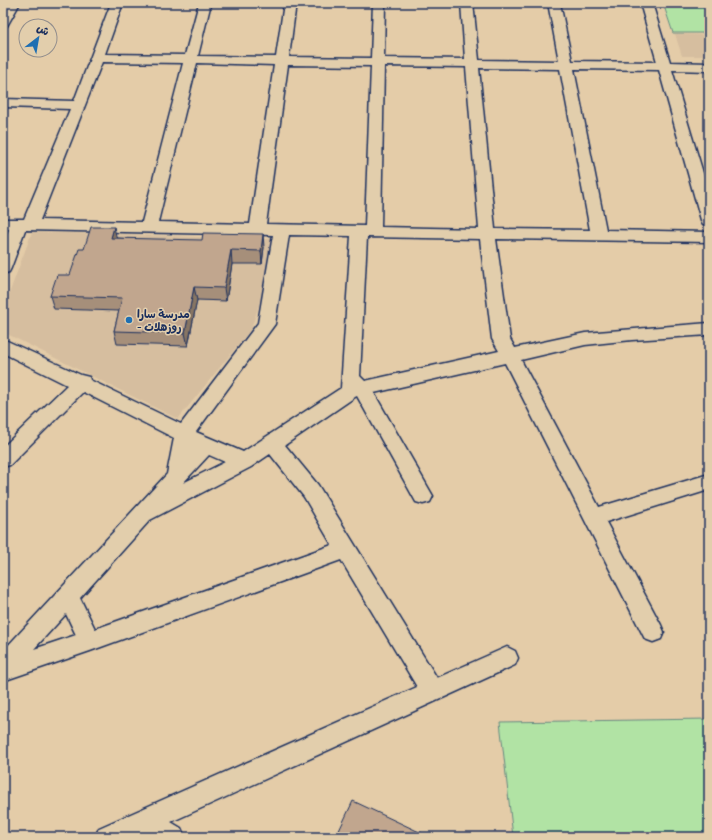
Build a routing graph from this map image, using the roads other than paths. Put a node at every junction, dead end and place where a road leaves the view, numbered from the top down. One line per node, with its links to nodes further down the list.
1 (14, 3): 9 (street)
2 (117, 3): 10 (street)
3 (205, 3): 11 (street)
4 (290, 3): 12 (street)
5 (379, 3): 13 (street)
6 (467, 3): 14 (street)
7 (554, 3): 15 (street)
8 (646, 3): 16 (street)
9 (3, 23)
10 (96, 58): 11 (street); 19 (street)
11 (190, 59): 12 (street); 22 (street)
12 (282, 60): 13 (street); 23 (street)
13 (378, 62): 14 (street); 25 (street)
14 (472, 63): 15 (street); 26 (street)
15 (566, 65): 16 (street); 27 (street)
16 (664, 66): 17 (street); 20 (street)
17 (709, 67)
18 (3, 103): 19 (street)
19 (79, 105): 21 (street)
20 (709, 220)
21 (17, 224): 22 (street); 29 (street)
22 (149, 227): 23 (street)
23 (257, 229): 24 (street)
24 (282, 230): 25 (street); 35 (street)
25 (366, 231): 26 (street); 34 (street)
26 (487, 234): 27 (street); 32 (street)
27 (599, 236): 28 (street)
28 (709, 237)
29 (3, 268)
30 (709, 329): 32 (street)
31 (3, 345): 33 (street)
32 (509, 355): 34 (street); 44 (street)
33 (82, 382): 35 (street); 38 (street)
34 (354, 386): 36 (street); 42 (street)
35 (184, 434): 37 (street); 40 (street)
36 (272, 443): 39 (street); 45 (street)
37 (206, 445): 39 (street); 40 (street)
38 (3, 459)
39 (244, 461): 43 (street)
40 (176, 478): 43 (street)
41 (709, 482): 44 (street)
42 (423, 496)
43 (143, 514): 46 (street)
44 (593, 517): 47 (street)
45 (345, 549): 48 (street); 52 (street)
46 (68, 596): 48 (street); 50 (street)
47 (653, 632)
48 (90, 641): 51 (street)
49 (507, 658): 52 (street)
50 (3, 667)
51 (3, 670)
52 (432, 691): 53 (street)
53 (145, 820): 54 (street); 55 (street)
54 (108, 837)
55 (172, 837)

